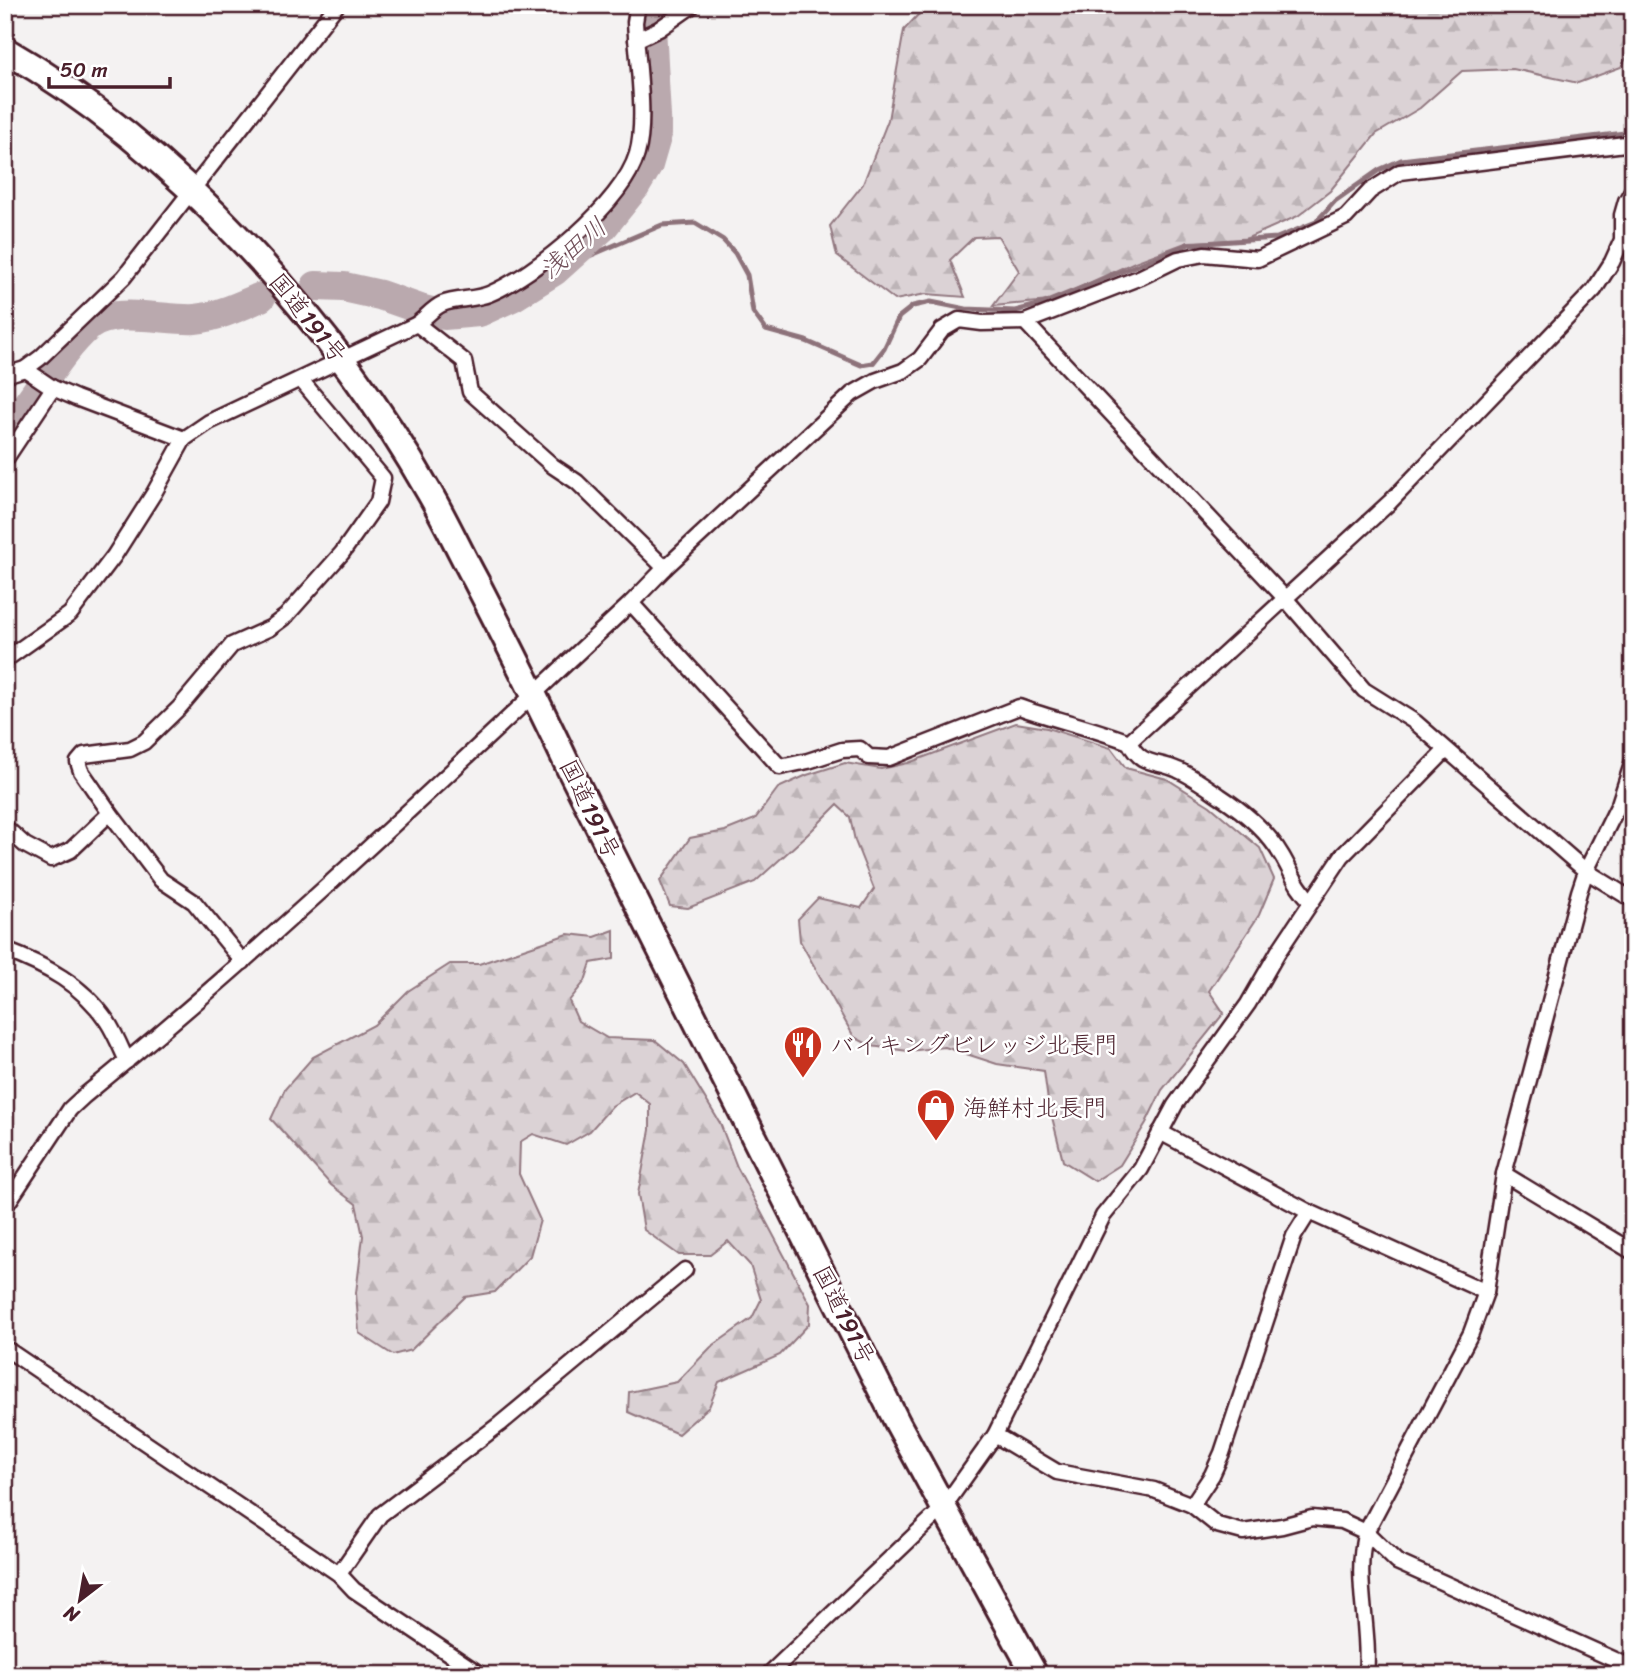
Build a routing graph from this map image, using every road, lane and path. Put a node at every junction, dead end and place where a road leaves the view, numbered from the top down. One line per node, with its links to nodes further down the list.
1 (337, 5): 8 (street)
2 (640, 5): 4 (street)
3 (693, 5): 4 (street)
4 (639, 40): 9 (street)
5 (5, 50): 8 (highway, 国道191号)
6 (1633, 143): 10 (street)
7 (1633, 189): 18 (street)
8 (190, 190): 11 (highway, 国道191号); 13 (street)
9 (420, 322): 11 (street); 17 (street)
10 (1026, 322): 17 (street); 18 (street)
11 (344, 361): 14 (street); 21 (highway, 国道191号)
12 (5, 375): 13 (street)
13 (41, 379): 15 (street); 16 (street)
14 (301, 380): 15 (street); 25 (street)
15 (184, 439): 20 (street)
16 (5, 460)
17 (665, 568): 19 (street)
18 (1284, 597): 22 (street); 23 (street)
19 (631, 603): 21 (street); 22 (street)
20 (5, 660)
21 (534, 694): 31 (street); 43 (highway, 国道191号)
22 (1129, 742): 29 (street)
23 (1446, 750): 27 (street); 29 (street)
24 (1633, 761): 27 (street)
25 (110, 813): 26 (street); 31 (street)
26 (5, 827)
27 (1586, 871): 28 (street); 34 (street)
28 (1633, 900)
29 (1311, 901): 33 (street)
30 (5, 950): 32 (street)
31 (243, 962): 32 (street)
32 (127, 1061): 35 (street)
33 (1160, 1132): 36 (street); 41 (street)
34 (1504, 1174): 37 (street); 39 (street)
35 (5, 1207)
36 (1309, 1212): 39 (street); 42 (street)
37 (1633, 1252)
38 (685, 1270): 45 (street)
39 (1486, 1292): 44 (street)
40 (5, 1349): 45 (street)
41 (995, 1435): 42 (street); 43 (street)
42 (1192, 1505): 44 (street)
43 (943, 1508): 48 (street); 49 (highway, 国道191号)
44 (1366, 1532): 46 (street); 50 (street)
45 (339, 1574): 47 (street)
46 (1633, 1668)
47 (481, 1675)
48 (768, 1675)
49 (1035, 1675)
50 (1366, 1675)

